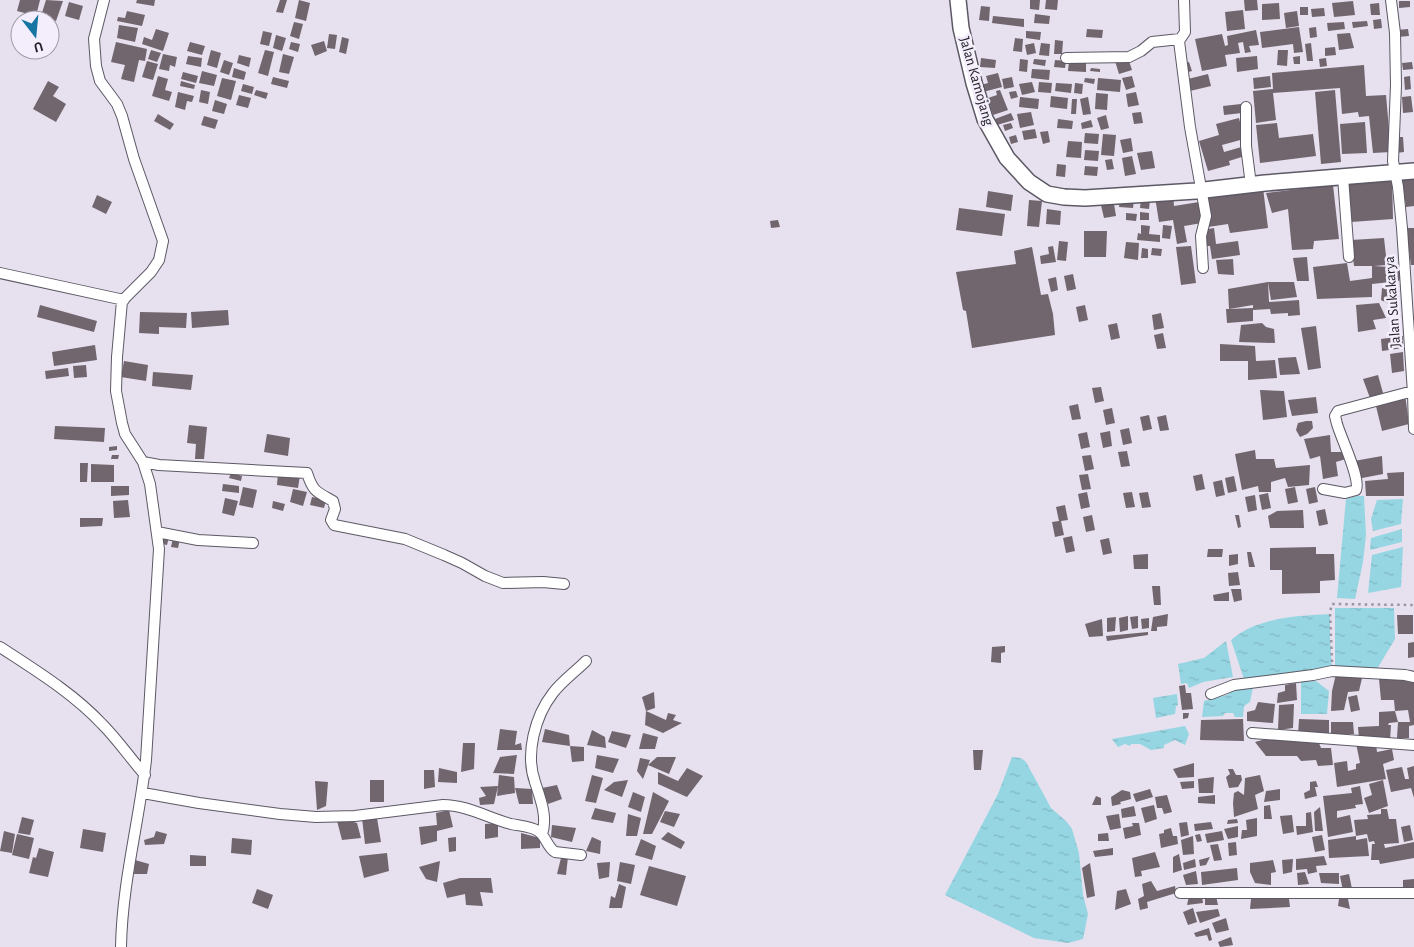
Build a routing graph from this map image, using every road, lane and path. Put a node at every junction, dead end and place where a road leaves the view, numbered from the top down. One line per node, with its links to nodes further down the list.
1 (104, 0): 16 (street)
2 (958, 0): 12 (main road, Jalan Kamojang)
3 (1184, 0): 5 (street)
4 (1391, 0): 9 (street, Jalan Sukakarya)
5 (1180, 39): 6 (street); 12 (street)
6 (1066, 58)
7 (1246, 108): 11 (street)
8 (1414, 171): 9 (main road, Jalan Kamojang)
9 (1395, 173): 10 (main road, Jalan Kamojang); 17 (street, Jalan Sukakarya)
10 (1343, 177): 11 (main road, Jalan Kamojang); 13 (street)
11 (1251, 185): 12 (main road, Jalan Kamojang)
12 (1201, 191): 14 (street)
13 (1349, 257)
14 (1203, 268)
15 (0, 273): 16 (street)
16 (124, 300): 20 (street)
17 (1411, 331): 18 (street, Jalan Sukakarya)
18 (1413, 391): 19 (street, Jalan Sukakarya); 21 (street)
19 (1414, 428)
20 (143, 462): 22 (street); 24 (street)
21 (1324, 489)
22 (158, 532): 23 (street); 33 (street)
23 (253, 543)
24 (564, 584)
25 (1414, 605): 28 (path)
26 (0, 647): 33 (street)
27 (586, 661): 35 (street)
28 (1332, 670): 29 (street); 30 (street)
29 (1414, 677)
30 (1211, 694)
31 (1252, 733): 32 (street)
32 (1414, 745)
33 (144, 775): 34 (street)
34 (142, 793): 35 (street); 39 (street)
35 (542, 834): 36 (street)
36 (581, 855)
37 (1180, 893): 38 (street)
38 (1414, 893)
39 (122, 947)

